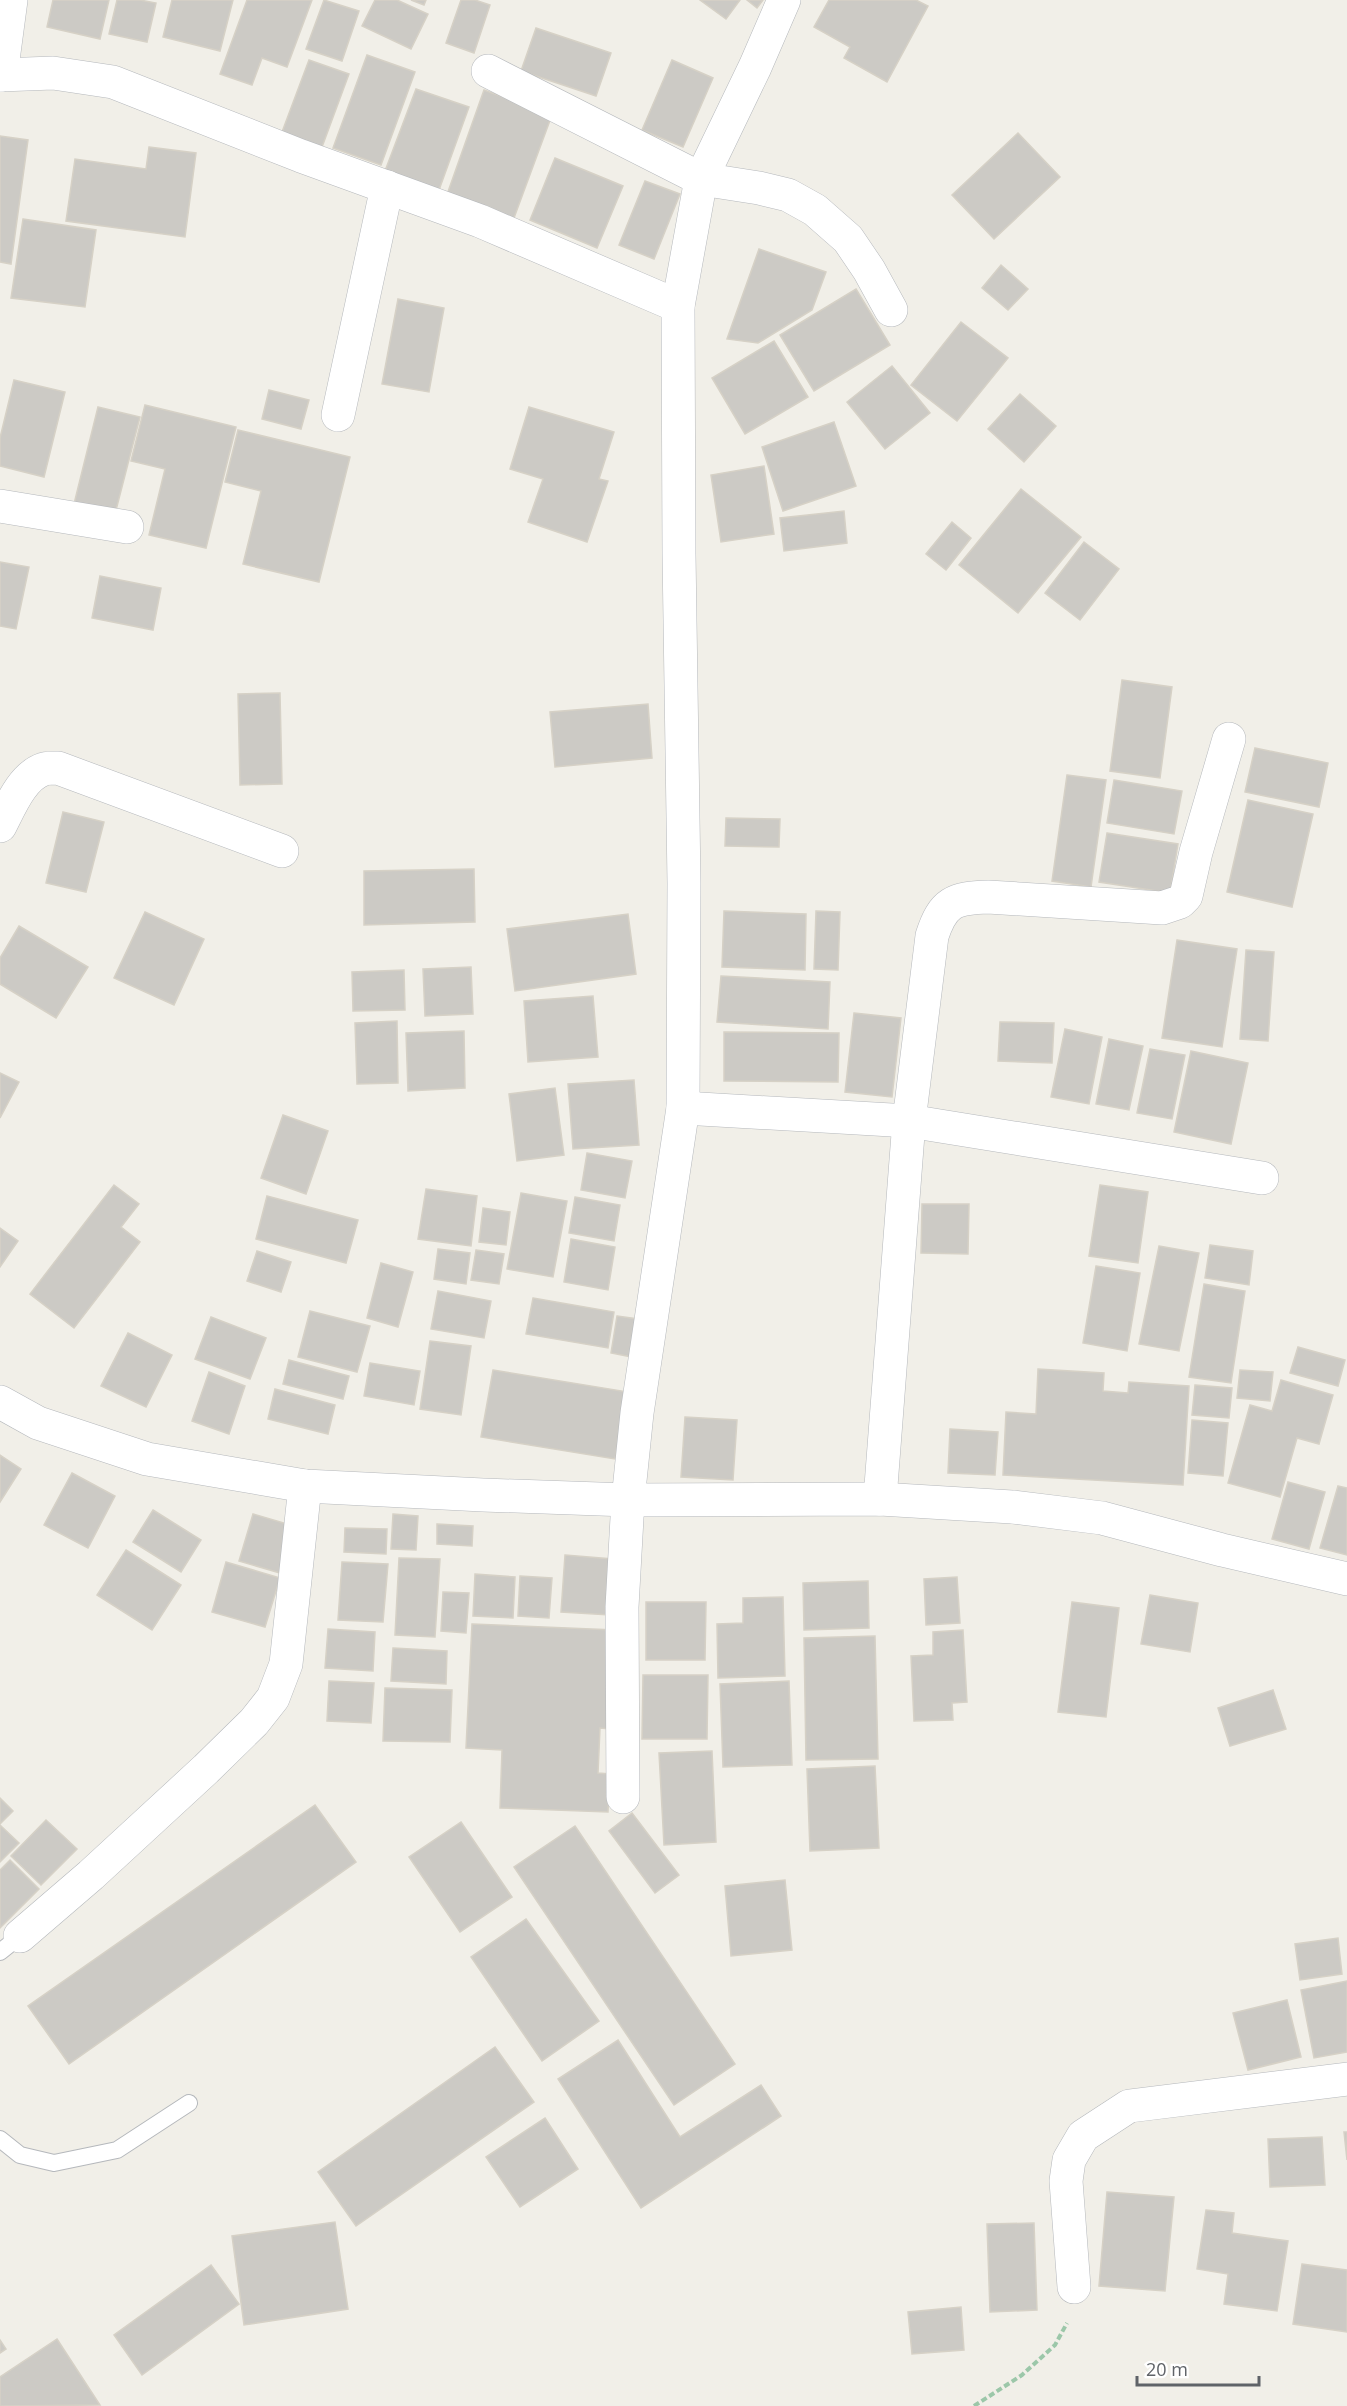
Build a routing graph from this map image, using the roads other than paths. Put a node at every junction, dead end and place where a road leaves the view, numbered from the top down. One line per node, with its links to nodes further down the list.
1 (11, 0): 4 (street)
2 (784, 0): 5 (street)
3 (488, 71): 5 (street)
4 (1, 75): 6 (street)
5 (701, 179): 7 (street); 8 (street)
6 (387, 187): 7 (street); 9 (street)
7 (678, 306): 15 (street)
8 (891, 310)
9 (338, 415)
10 (0, 506): 11 (street)
11 (127, 527)
12 (1229, 739): 16 (street)
13 (0, 826): 14 (street)
14 (282, 851)
15 (683, 1108): 16 (street); 21 (street)
16 (909, 1121): 17 (street); 20 (street)
17 (1262, 1178)
18 (0, 1402): 19 (street)
19 (305, 1486): 21 (street); 24 (street)
20 (880, 1499): 21 (street); 22 (street)
21 (628, 1500): 23 (street)
22 (1347, 1579)
23 (623, 1797)
24 (10, 1944)
25 (1347, 2079): 28 (street)
26 (189, 2103): 27 (lane)
27 (0, 2139)
28 (1074, 2287)

